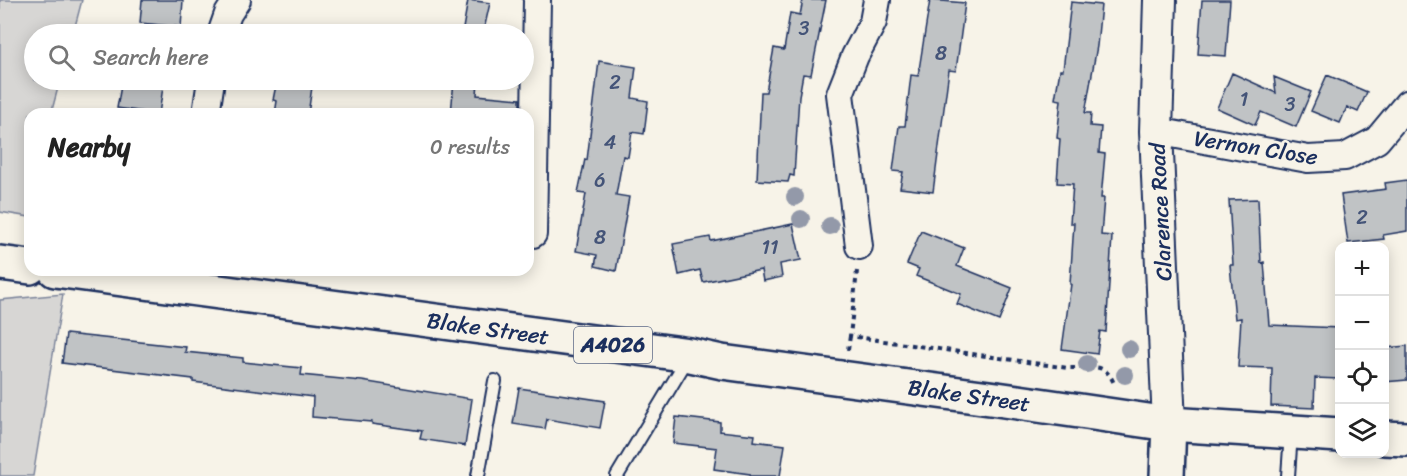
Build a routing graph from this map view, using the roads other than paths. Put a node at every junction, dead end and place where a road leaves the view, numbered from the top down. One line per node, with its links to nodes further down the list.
1 (237, 0): 5 (street)
2 (537, 0): 6 (street)
3 (876, 0): 13 (street)
4 (1160, 0): 12 (street, Clarence Road)
5 (224, 24)
6 (534, 88)
7 (210, 90): 10 (street)
8 (534, 90): 11 (street)
9 (1407, 104): 12 (street, Vernon Close)
10 (207, 108)
11 (533, 108)
12 (1156, 131): 19 (street, Clarence Road)
13 (859, 246)
14 (0, 262): 15 (main road)
15 (24, 266)
16 (101, 276): 17 (main road, Blake Street / A4026)
17 (690, 355): 19 (main road, Blake Street / A4026); 25 (lane)
18 (495, 381): 24 (lane)
19 (1169, 424): 20 (main road, Blake Street); 26 (main road)
20 (1291, 432): 21 (main road, Blake Street); 27 (lane)
21 (1335, 435)
22 (1389, 438): 23 (main road)
23 (1407, 439)
24 (478, 476)
25 (617, 476)
26 (1167, 476)
27 (1288, 476)

